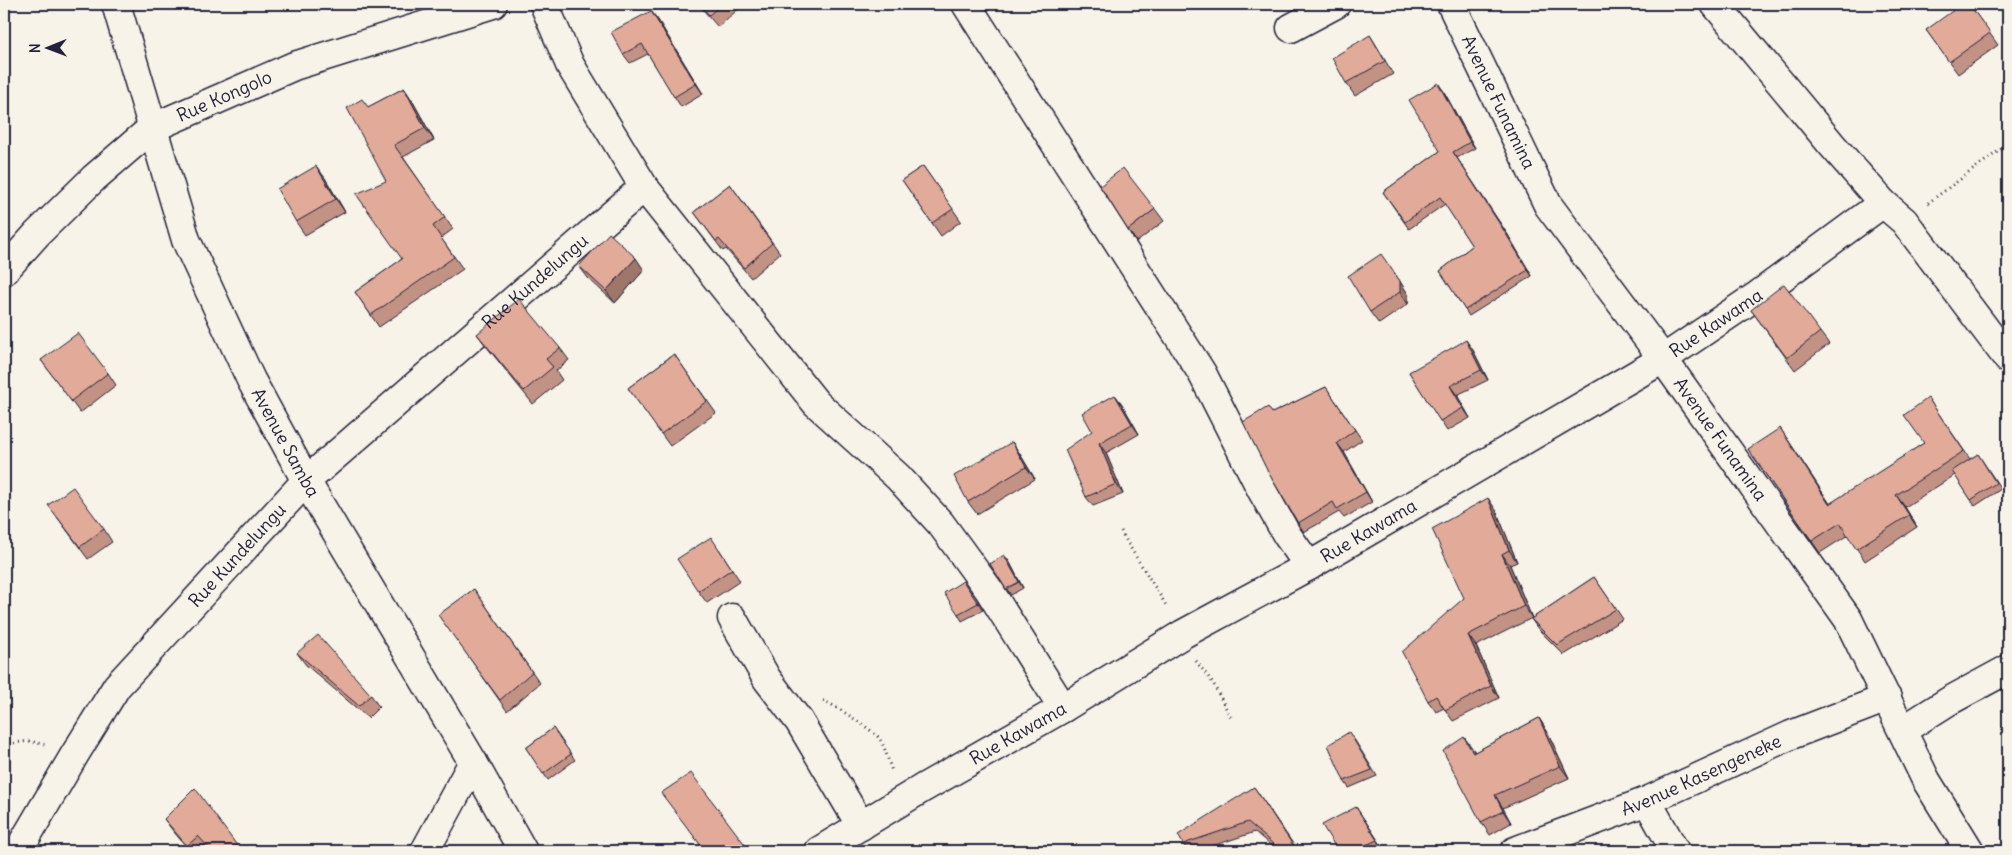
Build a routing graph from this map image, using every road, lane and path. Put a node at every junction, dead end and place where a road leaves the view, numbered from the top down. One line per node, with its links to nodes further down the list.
1 (116, 4): 9 (street, Avenue Samba)
2 (493, 4): 9 (street, Rue Kongolo)
3 (544, 4): 11 (street)
4 (966, 4): 18 (street)
5 (1336, 4): 8 (street)
6 (1451, 4): 15 (street, Avenue Funamina)
7 (1715, 4): 12 (street)
8 (1291, 28)
9 (152, 128): 14 (street, Rue Kongolo); 17 (street, Avenue Samba)
10 (2008, 144): 13 (path)
11 (644, 187): 17 (street, Rue Kundelungu); 23 (street)
12 (1883, 203): 13 (street); 15 (street, Rue Kawama)
13 (1904, 221): 16 (street)
14 (4, 271)
15 (1663, 359): 18 (street, Rue Kawama); 21 (street, Avenue Funamina)
16 (2008, 359)
17 (306, 481): 26 (street, Rue Kundelungu); 27 (street, Avenue Samba)
18 (1309, 566): 23 (street, Rue Kawama)
19 (732, 618): 30 (street)
20 (2008, 669): 24 (street)
21 (1887, 698): 24 (street, Avenue Funamina); 29 (street, Avenue Kasengeneke)
22 (820, 701): 28 (path)
23 (1063, 708): 28 (street, Rue Kawama)
24 (1903, 730): 37 (street, Avenue Funamina)
25 (4, 744): 26 (path)
26 (74, 754): 31 (street, Rue Kundelungu)
27 (473, 762): 32 (street); 33 (street, Avenue Samba)
28 (905, 798): 30 (street, Rue Kawama)
29 (1647, 801): 35 (street, Avenue Kasengeneke); 36 (street)
30 (861, 826): 34 (street, Rue Kawama)
31 (18, 851)
32 (425, 851)
33 (523, 851)
34 (819, 851)
35 (1515, 851)
36 (1675, 851)
37 (1970, 851)

